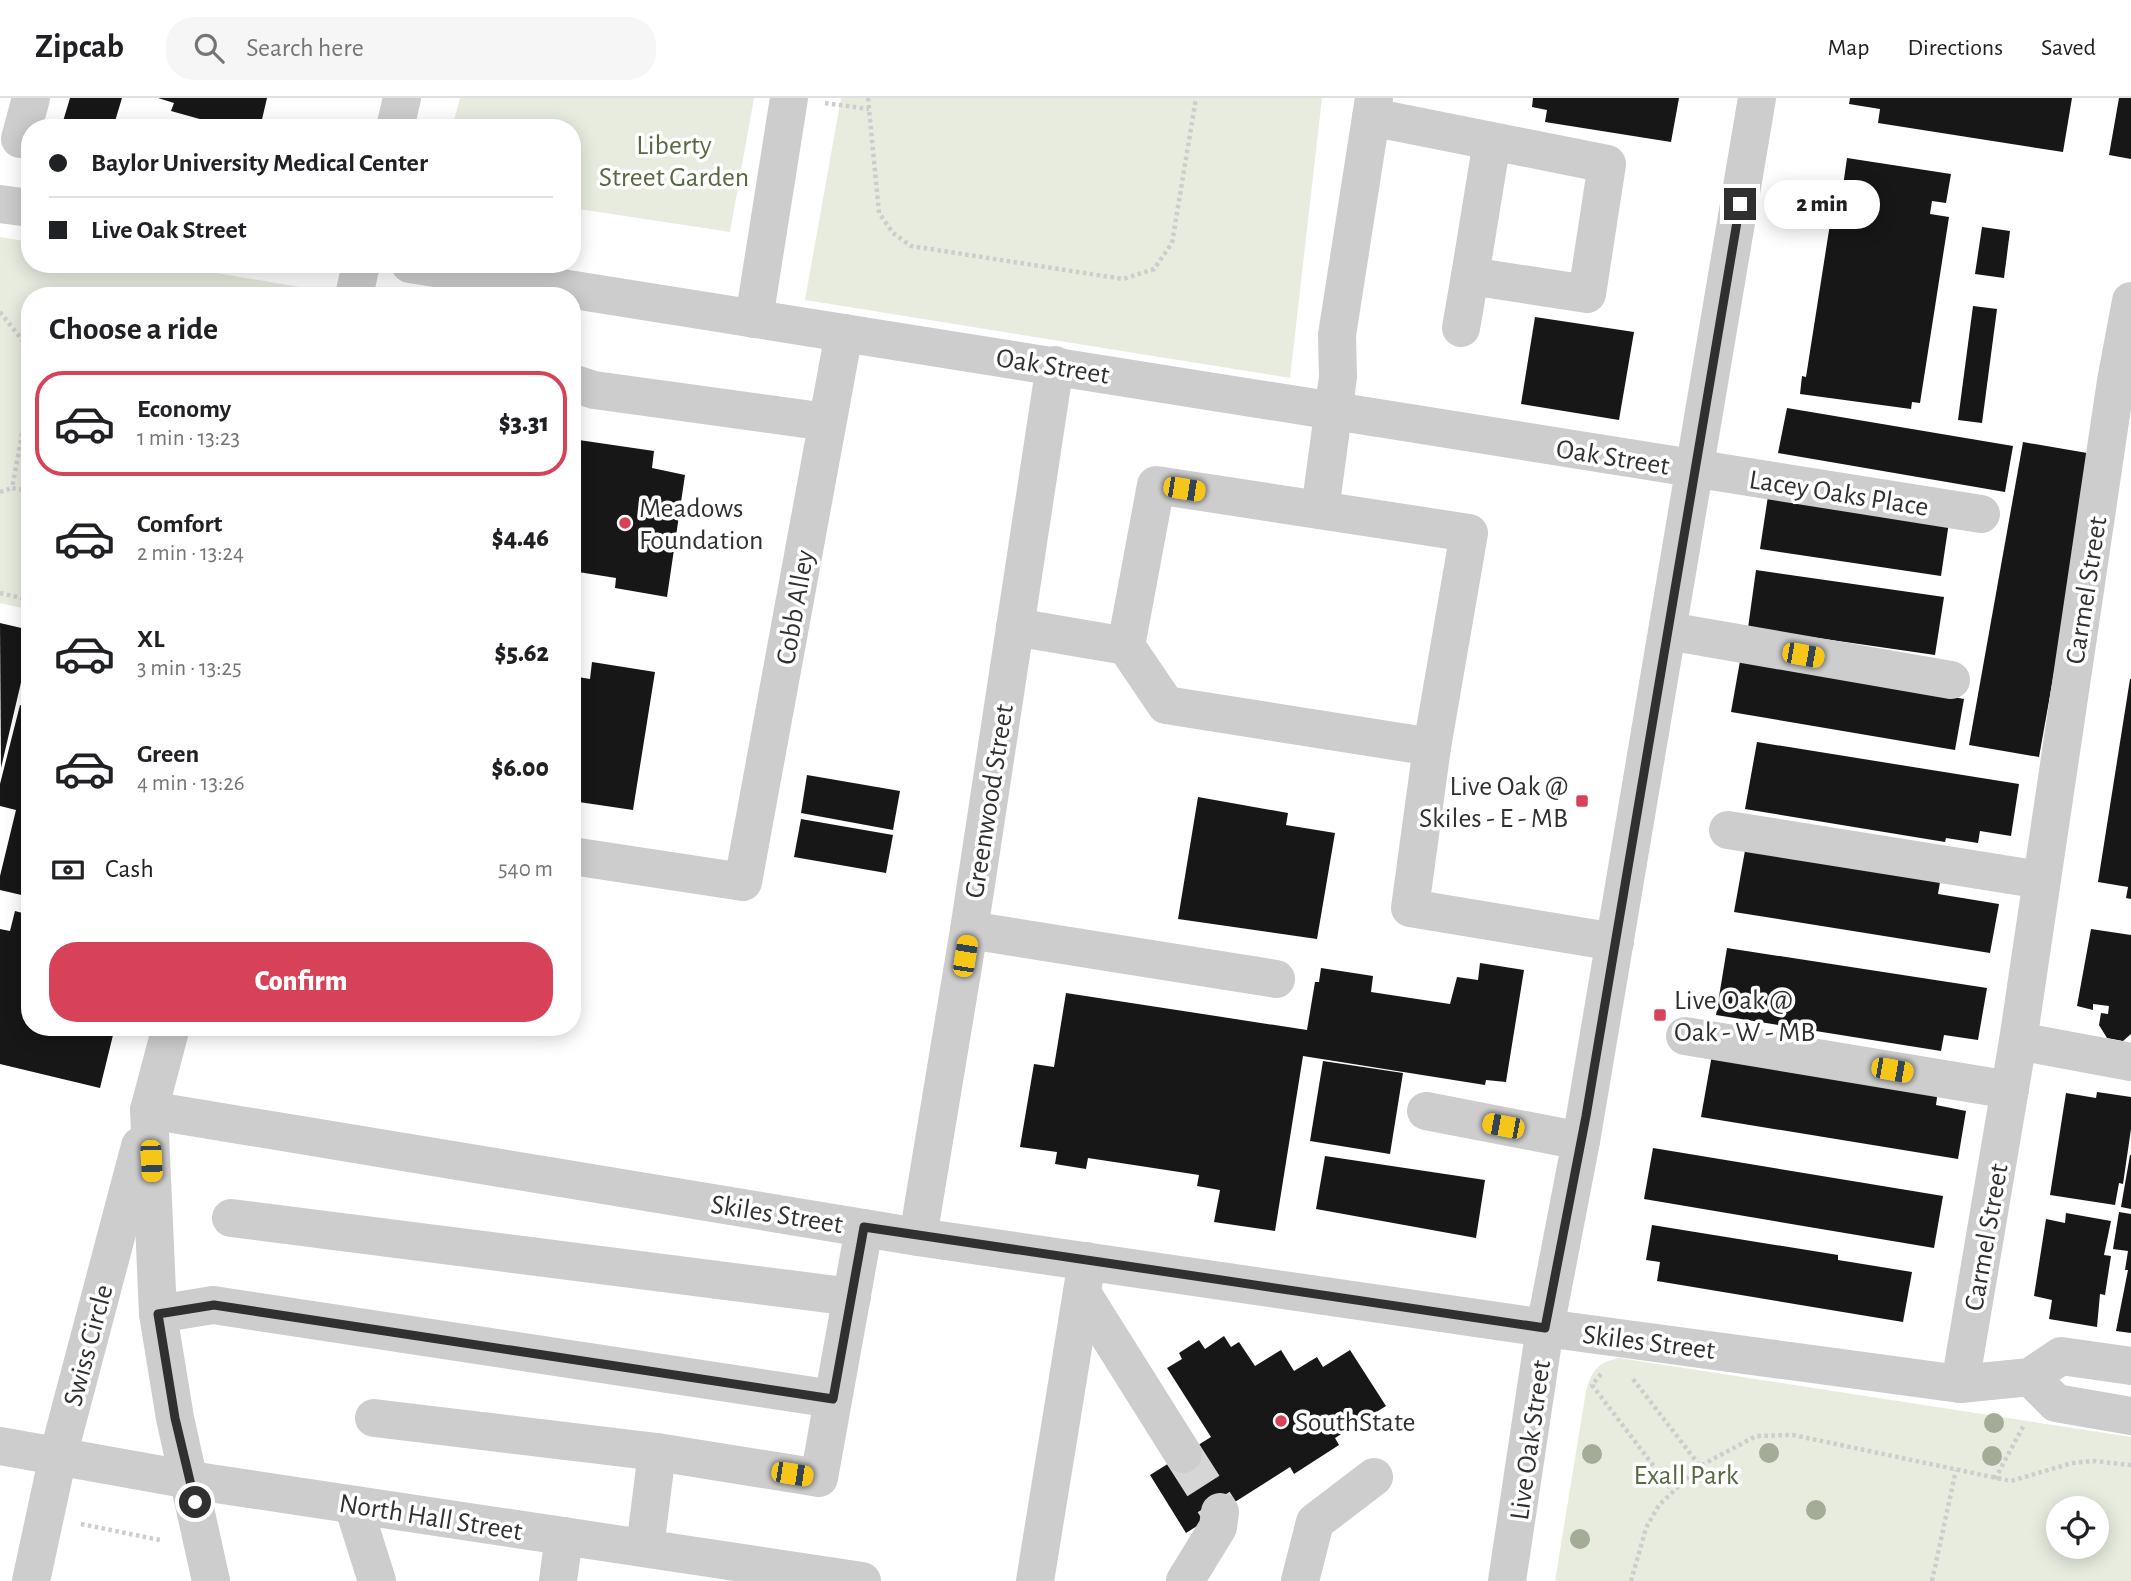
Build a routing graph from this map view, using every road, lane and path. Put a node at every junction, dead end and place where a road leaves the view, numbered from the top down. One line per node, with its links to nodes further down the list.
1 (31, 98): 8 (street)
2 (402, 98): 9 (street)
3 (789, 98): 21 (street)
4 (868, 98): 5 (path)
5 (1196, 98)
6 (1757, 98): 31 (street, Live Oak Street)
7 (1372, 108): 12 (street); 28 (street)
8 (25, 119)
9 (397, 119)
10 (21, 135): 11 (street)
11 (20, 139)
12 (1492, 141): 16 (street); 16 (street)
13 (0, 204): 14 (street)
14 (21, 207)
15 (459, 273): 17 (street, Oak Street)
16 (1470, 276): 22 (street)
17 (535, 287)
18 (581, 295): 21 (street, Oak Street)
19 (2131, 301): 26 (street, Carmel Street)
20 (0, 312): 24 (path)
21 (754, 318): 23 (street, Oak Street)
22 (1461, 328)
23 (844, 333): 25 (street, Oak Street); 29 (street, Cobb Alley)
24 (21, 339)
25 (1055, 365): 28 (street, Oak Street); 40 (street, Greenwood Street)
26 (2124, 383): 32 (street, Carmel Street)
27 (581, 386): 29 (street)
28 (1332, 411): 31 (street, Oak Street); 36 (street)
29 (827, 422): 46 (street, Cobb Alley)
30 (21, 449): 33 (path)
31 (1696, 469): 37 (street, Lacey Oaks Place); 41 (street, Live Oak Street)
32 (2116, 484): 47 (street, Carmel Street)
33 (12, 488): 34 (path); 35 (path)
34 (21, 490)
35 (0, 492)
36 (1320, 510): 42 (street); 44 (street)
37 (1981, 514)
38 (0, 593): 39 (path)
39 (21, 598)
40 (1015, 627): 42 (street); 48 (street, Greenwood Street)
41 (1668, 631): 43 (street); 49 (street, Live Oak Street)
42 (1126, 646): 44 (street)
43 (1951, 680)
44 (1432, 747): 49 (street)
45 (1728, 830): 47 (street)
46 (581, 857)
47 (2041, 880): 53 (street, Carmel Street)
48 (969, 930): 50 (street); 61 (street, Greenwood Street)
49 (1615, 942): 58 (street, Live Oak Street)
50 (1276, 979)
51 (169, 1036): 56 (street, Swiss Circle)
52 (1685, 1036): 55 (street)
53 (2018, 1041): 54 (street); 55 (street, Carmel Street)
54 (2131, 1062)
55 (2010, 1090): 70 (street, Carmel Street)
56 (149, 1110): 60 (street, Skiles Street); 64 (street); 78 (street, Swiss Circle)
57 (1426, 1111): 58 (street)
58 (1581, 1141): 65 (street, Live Oak Street)
59 (231, 1218): 63 (street)
60 (864, 1227): 61 (street, Skiles Street); 63 (street)
61 (918, 1237): 62 (street, Skiles Street)
62 (1084, 1277): 65 (street, Skiles Street); 77 (street); 97 (street)
63 (852, 1297): 71 (street)
64 (158, 1314): 71 (street); 84 (street)
65 (1545, 1328): 70 (street, Skiles Street); 100 (street, Live Oak Street)
66 (2131, 1366): 69 (street, Skiles Street)
67 (1605, 1368): 85 (path)
68 (1629, 1373): 80 (path)
69 (2030, 1377): 70 (street, Skiles Street); 72 (street)
70 (1960, 1384)
71 (833, 1399): 76 (street)
72 (2131, 1416)
73 (374, 1418): 76 (street)
74 (2024, 1422): 83 (path)
75 (0, 1446): 78 (street, North Hall Street)
76 (657, 1452): 91 (street)
77 (1183, 1454)
78 (58, 1456): 84 (street, North Hall Street); 92 (street, Swiss Circle)
79 (2131, 1465): 83 (path)
80 (1700, 1466): 81 (path); 85 (path)
81 (1956, 1470): 83 (path); 102 (path)
82 (1374, 1477): 99 (street)
83 (1995, 1479)
84 (190, 1480): 86 (street, North Hall Street); 93 (street)
85 (1672, 1490): 101 (path)
86 (353, 1505): 89 (street, North Hall Street); 94 (street)
87 (1220, 1512): 98 (street)
88 (77, 1523): 90 (path)
89 (564, 1536): 91 (street, North Hall Street); 95 (street)
90 (160, 1540)
91 (645, 1548): 96 (street, North Hall Street)
92 (31, 1581)
93 (211, 1581)
94 (377, 1581)
95 (558, 1581)
96 (862, 1581)
97 (1035, 1581)
98 (1185, 1581)
99 (1300, 1581)
100 (1507, 1581)
101 (1631, 1581)
102 (1932, 1581)

